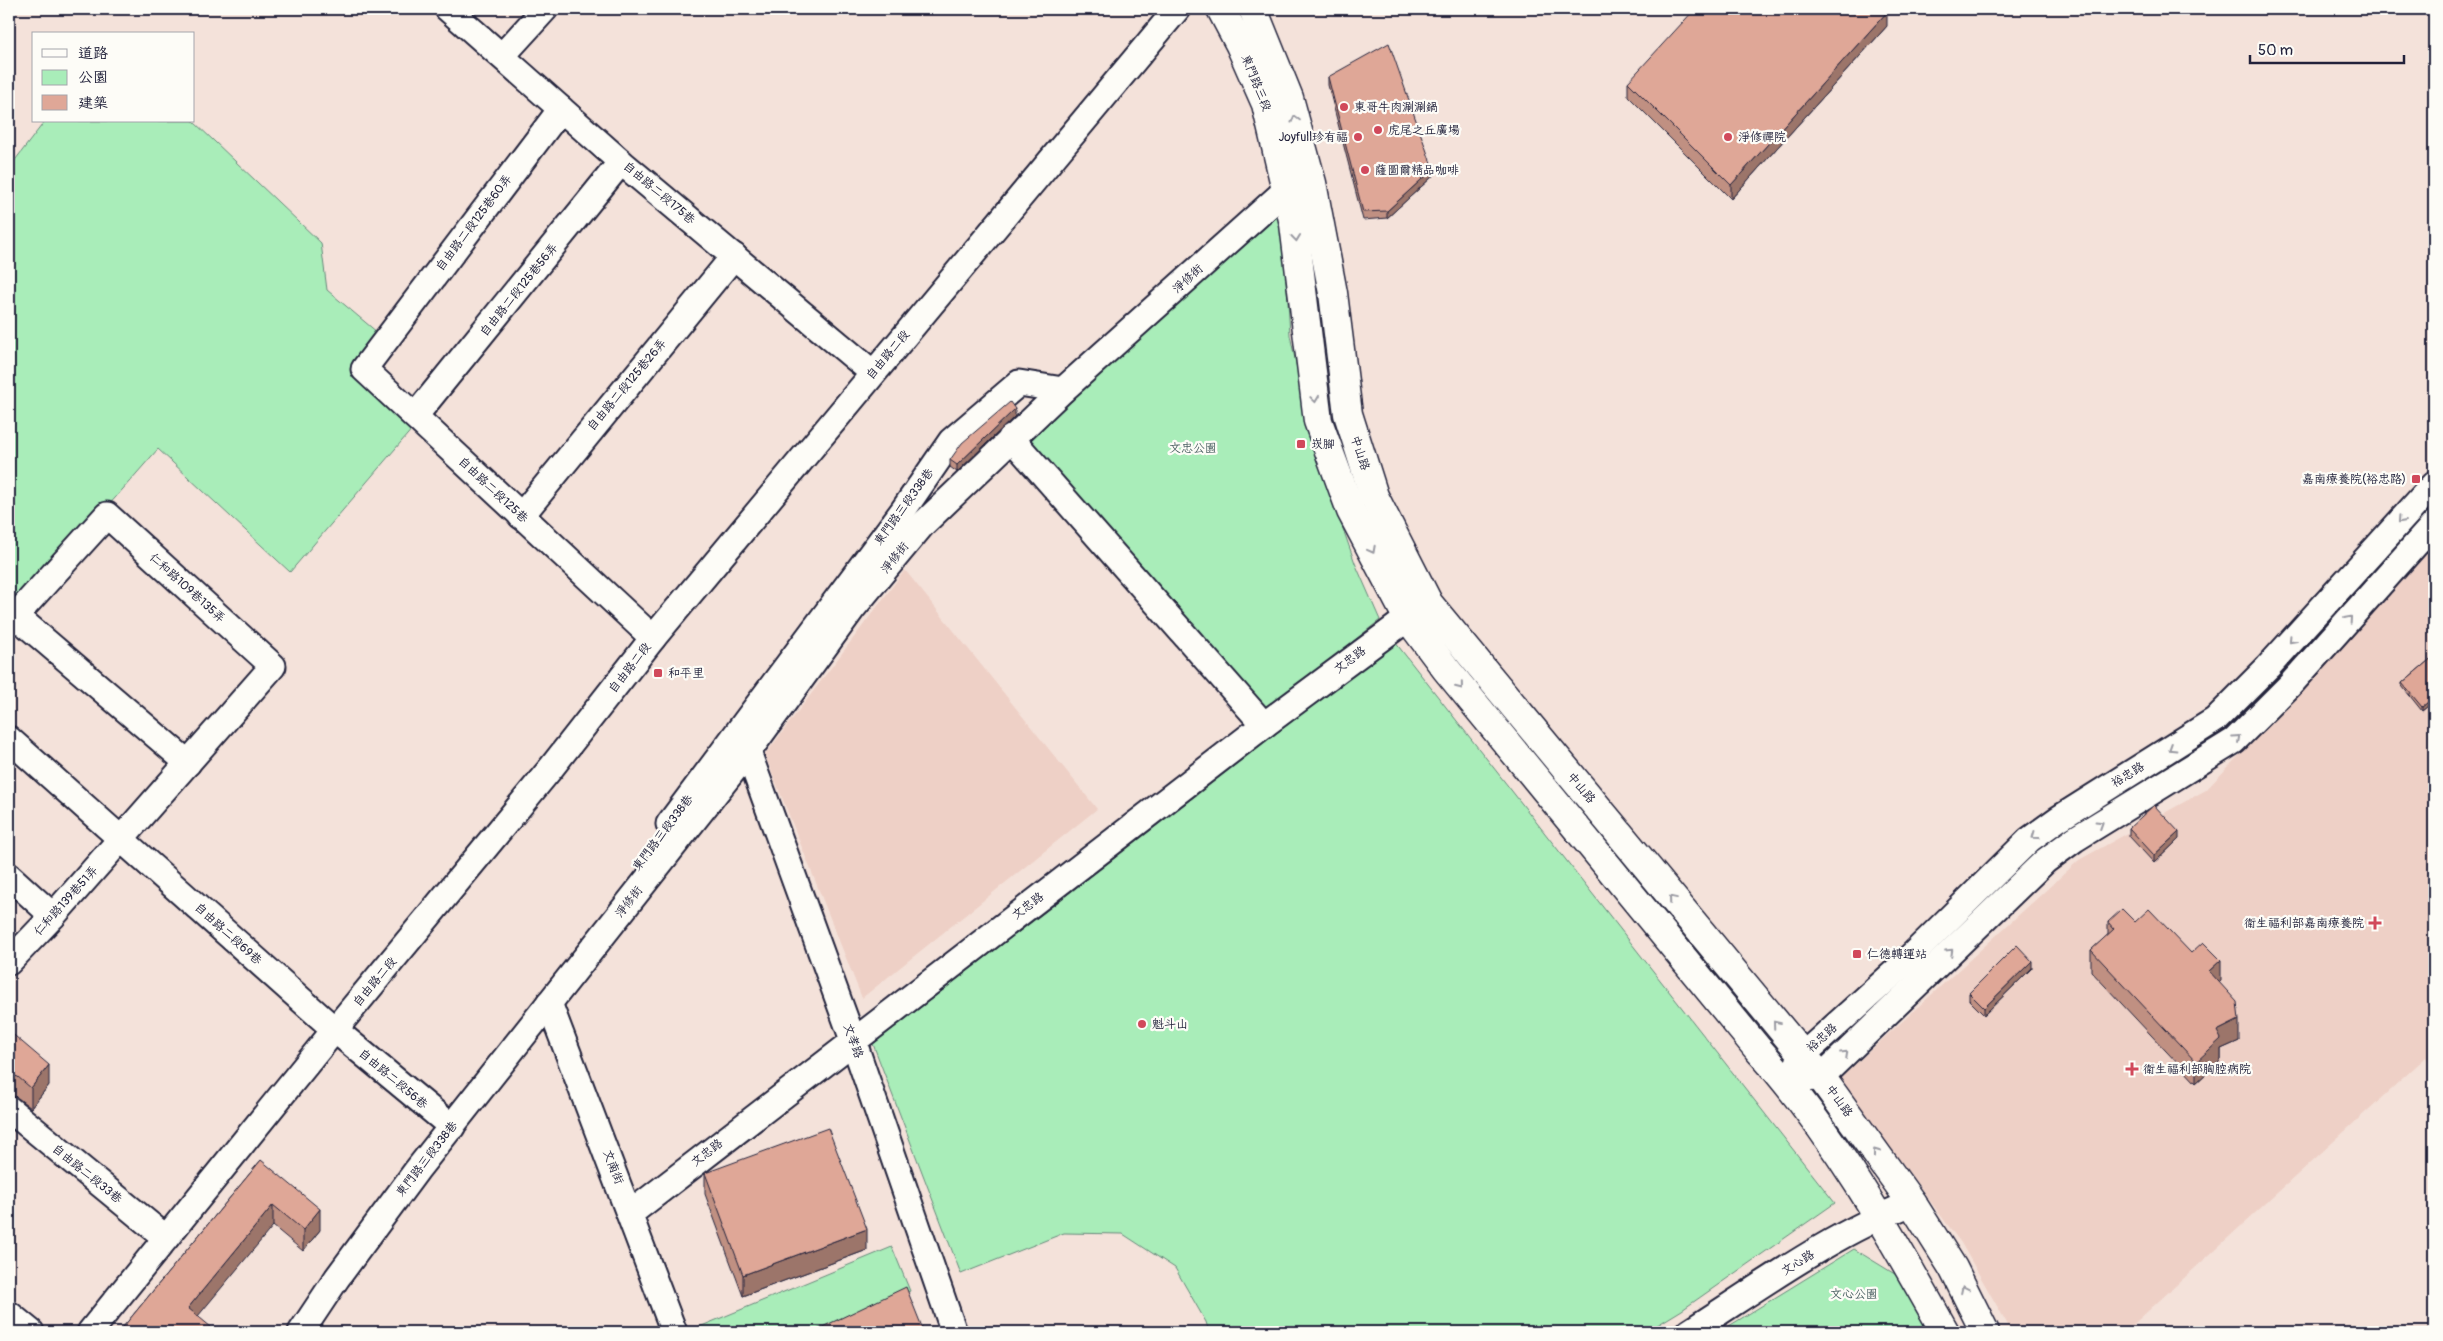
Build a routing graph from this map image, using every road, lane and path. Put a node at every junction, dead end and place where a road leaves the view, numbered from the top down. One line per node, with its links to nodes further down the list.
1 (448, 9): 6 (street, 自由路二段175巷)
2 (545, 9): 6 (street)
3 (1177, 9): 12 (street, 自由路二段)
4 (1221, 9): 9 (main road, 東門路三段)
5 (1253, 9): 9 (main road, 東門路三段, one-way to 5)
6 (502, 56): 7 (street, 自由路二段175巷)
7 (560, 109): 8 (street, 自由路二段175巷); 11 (street, 自由路二段125巷60弄)
8 (621, 162): 10 (street, 自由路二段175巷); 14 (street, 自由路二段125巷56弄)
9 (1299, 187): 13 (street, 淨修街); 19 (main road, 中山路)
10 (734, 256): 12 (street, 自由路二段175巷); 17 (street, 自由路二段125巷26弄)
11 (388, 337): 14 (street, 自由路二段125巷)
12 (873, 373): 21 (street, 自由路二段)
13 (1063, 390): 15 (street, 淨修街); 31 (street, 東門路三段338巷)
14 (415, 416): 17 (street, 自由路二段125巷)
15 (1011, 438): 22 (street); 24 (street, 淨修街)
16 (2434, 484): 30 (street, 裕忠路, one-way to 30)
17 (521, 516): 21 (street, 自由路二段125巷)
18 (2434, 524): 30 (street, 裕忠路, one-way to 18)
19 (1418, 611): 22 (street, 文忠路); 34 (main road, 中山路, one-way to 19); 36 (main road, 中山路, one-way to 36)
20 (12, 619): 25 (street, 仁和路109巷135弄); 25 (street, 仁和路109巷135弄)
21 (653, 638): 32 (street, 自由路二段)
22 (1264, 725): 33 (street, 文忠路)
23 (9, 739): 26 (street)
24 (748, 752): 31 (street, 淨修街); 33 (street, 文孝路)
25 (188, 763): 26 (street, 仁和路109巷135弄)
26 (122, 839): 28 (street, 仁和路139巷51弄); 32 (street, 自由路二段69巷)
27 (9, 876): 28 (street)
28 (53, 916): 29 (street, 仁和路139巷51弄)
29 (9, 962)
30 (1906, 978): 34 (street, 裕忠路); 35 (street, 裕忠路, one-way to 30)
31 (549, 1003): 38 (street, 東門路三段338巷); 40 (street, 文南街)
32 (335, 1030): 38 (street, 自由路二段56巷); 42 (street, 自由路二段)
33 (853, 1040): 40 (street, 文忠路); 48 (street, 文孝路)
34 (1802, 1056): 35 (main road, 中山路); 36 (street, 裕忠路)
35 (1821, 1077): 36 (street); 39 (main road, 中山路, one-way to 35)
36 (1788, 1082): 41 (main road, 中山路)
37 (9, 1109): 42 (street, 自由路二段33巷)
38 (452, 1128): 46 (street, 東門路三段338巷)
39 (1912, 1203): 41 (street, 文心路); 51 (main road, 中山路, one-way to 39)
40 (631, 1213): 47 (street, 文南街)
41 (1877, 1216): 49 (street, 文心路); 50 (main road, 中山路)
42 (166, 1238): 45 (street, 自由路二段)
43 (9, 1314): 44 (street)
44 (32, 1332)
45 (90, 1332)
46 (300, 1332)
47 (674, 1332)
48 (954, 1332)
49 (1690, 1332)
50 (1945, 1332)
51 (1985, 1332)

